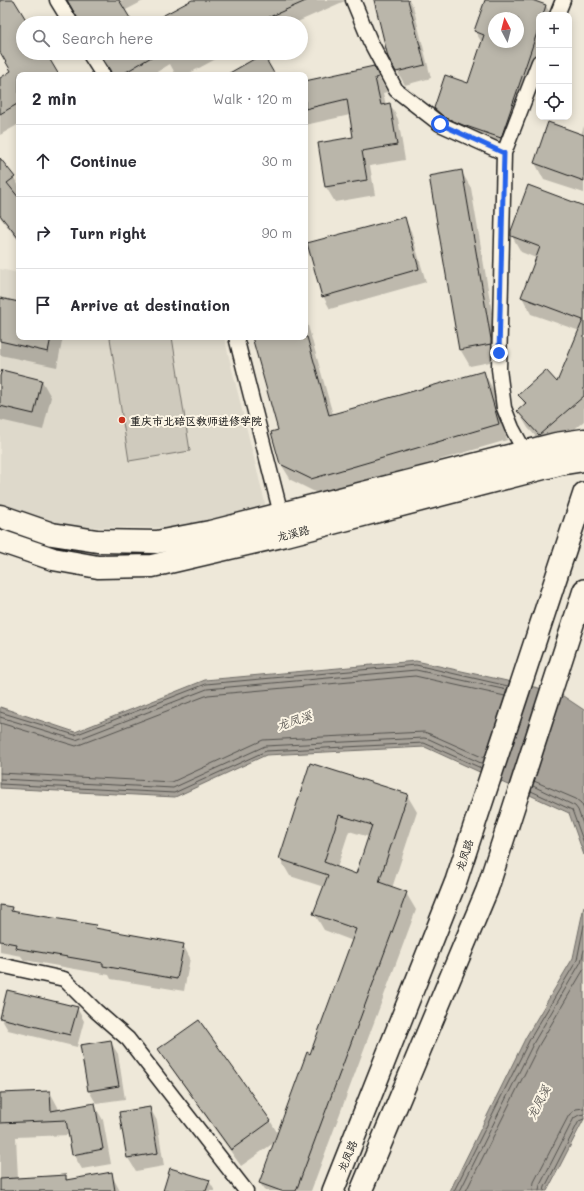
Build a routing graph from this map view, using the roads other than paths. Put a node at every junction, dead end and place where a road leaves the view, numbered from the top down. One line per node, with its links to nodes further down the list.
1 (57, 0): 5 (street)
2 (353, 0): 9 (street)
3 (563, 0): 4 (street)
4 (559, 12)
5 (67, 16)
6 (93, 60): 8 (street)
7 (536, 70): 9 (street)
8 (101, 72)
9 (504, 153): 12 (street)
10 (237, 340): 15 (street)
11 (584, 440): 12 (highway, 龙溪路)
12 (525, 452): 15 (highway, 龙溪路)
13 (584, 460): 17 (highway, 龙溪路)
14 (581, 502): 21 (main road, 龙凤路)
15 (281, 514): 16 (highway, 龙溪路)
16 (0, 516)
17 (0, 541)
18 (584, 590): 22 (main road)
19 (0, 965): 20 (street)
20 (246, 1191)
21 (333, 1191)
22 (361, 1191)

